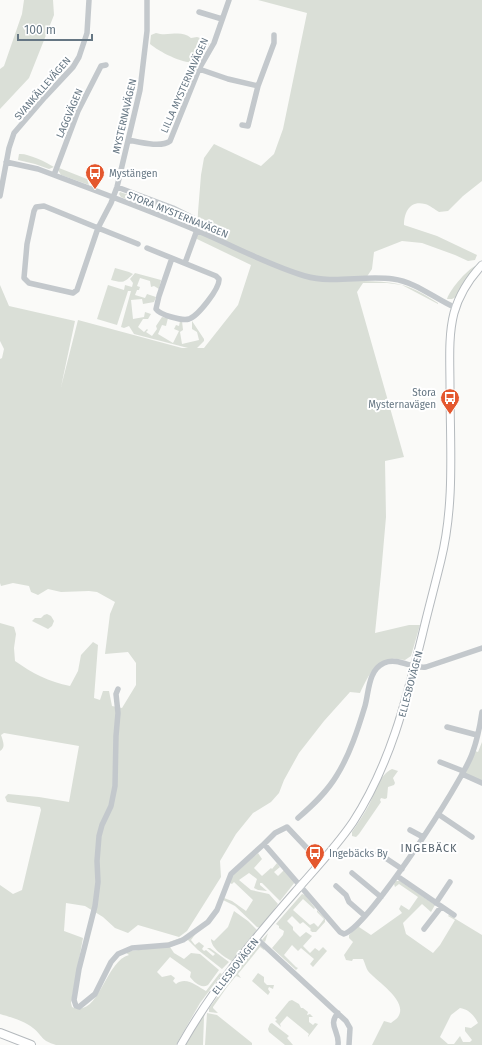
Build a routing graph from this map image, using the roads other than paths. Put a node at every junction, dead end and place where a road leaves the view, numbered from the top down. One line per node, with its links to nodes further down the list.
1 (89, 0): 12 (street, SVANKÄLLEVÄGEN)
2 (147, 0): 11 (street, MYSTERNAVÄGEN)
3 (229, 0): 5 (street, LILLA MYSTERNAVÄGEN)
4 (199, 12): 5 (street)
5 (222, 19): 8 (street, LILLA MYSTERNAVÄGEN)
6 (274, 35): 9 (street)
7 (106, 65): 13 (street, LAGGVÄGEN)
8 (199, 69): 9 (street); 11 (street, LILLA MYSTERNAVÄGEN)
9 (258, 86): 10 (street)
10 (242, 125)
11 (128, 140): 14 (street, MYSTERNAVÄGEN)
12 (6, 162): 13 (street, STORA MYSTERNAVÄGEN); 15 (street, SVANKÄLLEVÄGEN)
13 (54, 175): 16 (street, STORA MYSTERNAVÄGEN)
14 (117, 188): 16 (street, MYSTERNAVÄGEN); 18 (street)
15 (0, 196)
16 (114, 198): 17 (street); 18 (street, STORA MYSTERNAVÄGEN)
17 (98, 228): 17 (street); 19 (street)
18 (197, 230): 22 (street); 24 (street, STORA MYSTERNAVÄGEN)
19 (138, 244)
20 (147, 248): 21 (street)
21 (172, 258): 22 (street); 22 (street)
22 (185, 263)
23 (482, 265): 24 (main road, ELLESBOVÄGEN)
24 (456, 308): 26 (main road, ELLESBOVÄGEN)
25 (482, 649): 26 (street)
26 (415, 666): 35 (street); 41 (main road, ELLESBOVÄGEN)
27 (118, 689): 39 (street)
28 (482, 712): 30 (street)
29 (448, 726): 30 (street)
30 (477, 734): 32 (street)
31 (440, 762): 32 (street)
32 (463, 773): 33 (street); 34 (street)
33 (482, 783)
34 (438, 814): 37 (street); 38 (street)
35 (298, 818)
36 (410, 830): 37 (street)
37 (423, 837): 42 (street)
38 (472, 837)
39 (264, 844): 41 (street); 46 (street)
40 (378, 853): 42 (street)
41 (321, 863): 46 (main road, ELLESBOVÄGEN)
42 (402, 869): 44 (street)
43 (352, 873): 48 (street)
44 (397, 876): 48 (street); 49 (street)
45 (450, 882): 49 (street)
46 (300, 886): 52 (street); 54 (main road, ELLESBOVÄGEN)
47 (336, 886): 52 (street)
48 (381, 896): 52 (street)
49 (436, 903): 50 (street)
50 (442, 907): 51 (street); 53 (street)
51 (454, 915)
52 (365, 916)
53 (424, 929)
54 (256, 938): 55 (street); 58 (main road, ELLESBOVÄGEN)
55 (338, 1013): 59 (street); 60 (street)
56 (0, 1033): 57 (highway)
57 (31, 1045)
58 (181, 1045)
59 (338, 1045)
60 (349, 1045)

